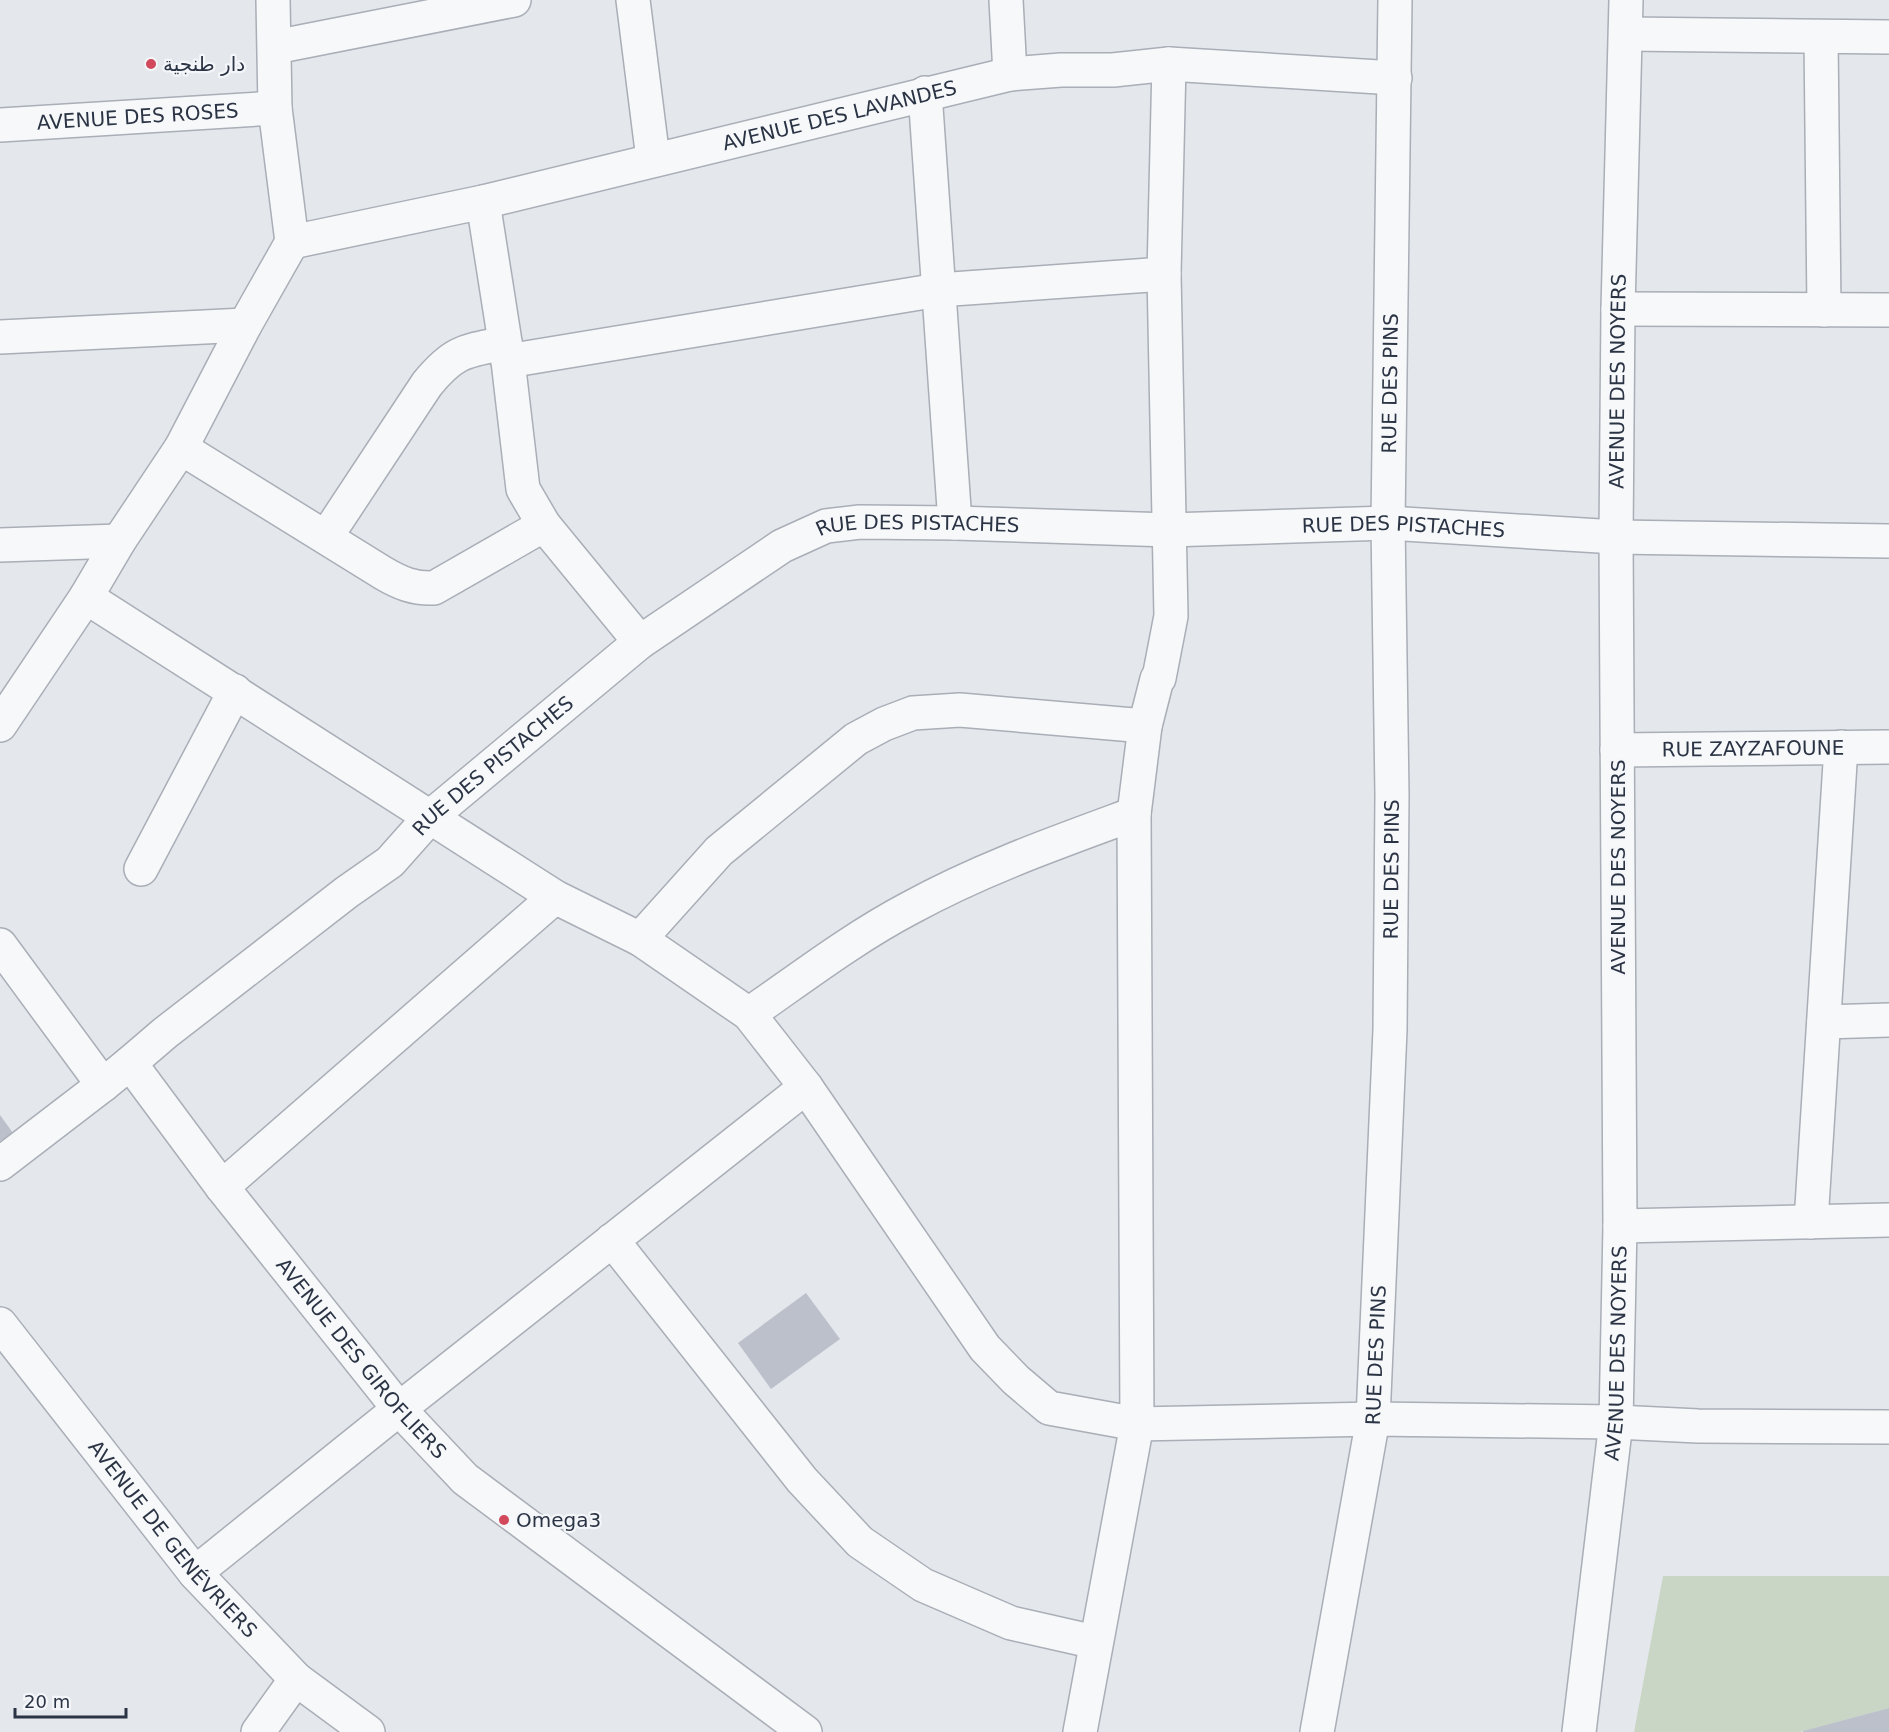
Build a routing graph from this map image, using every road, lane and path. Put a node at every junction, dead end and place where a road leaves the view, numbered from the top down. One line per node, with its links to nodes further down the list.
1 (273, 0): 10 (street)
2 (514, 0): 10 (street)
3 (633, 0): 17 (street)
4 (1006, 0): 12 (street)
5 (1395, 0): 13 (street, RUE DES PINS)
6 (1626, 0): 7 (street, AVENUE DES NOYERS)
7 (1626, 34): 8 (street); 22 (street, AVENUE DES NOYERS)
8 (1821, 37): 9 (street); 23 (street)
9 (1889, 37)
10 (275, 47): 15 (street)
11 (1168, 64): 12 (street, AVENUE DES LAVANDES); 13 (street, AVENUE DES LAVANDES); 20 (street)
12 (1010, 74): 14 (street, AVENUE DES LAVANDES)
13 (1395, 78): 30 (street, RUE DES PINS)
14 (925, 93): 17 (street, AVENUE DES LAVANDES); 21 (street)
15 (275, 108): 16 (street, AVENUE DES ROSES); 19 (street)
16 (0, 124)
17 (653, 159): 18 (street, AVENUE DES LAVANDES)
18 (483, 202): 19 (street, AVENUE DES LAVANDES); 27 (street)
19 (292, 242): 25 (street)
20 (1164, 274): 21 (street); 32 (street)
21 (938, 290): 27 (street); 29 (street)
22 (1618, 309): 23 (street); 34 (street, AVENUE DES NOYERS)
23 (1824, 310): 24 (street)
24 (1889, 310)
25 (245, 325): 26 (street); 28 (street)
26 (0, 337)
27 (507, 352): 31 (street); 33 (street)
28 (181, 448): 33 (street); 35 (street)
29 (955, 523): 32 (street, RUE DES PISTACHES); 39 (street, RUE DES PISTACHES)
30 (1388, 523): 32 (street, RUE DES PISTACHES); 34 (street, RUE DES PISTACHES); 66 (street, RUE DES PINS)
31 (544, 525): 33 (street); 39 (street)
32 (1169, 530): 42 (street)
33 (326, 537)
34 (1616, 537): 36 (street, RUE DES PISTACHES); 45 (street, AVENUE DES NOYERS)
35 (119, 541): 37 (street); 38 (street)
36 (1889, 541)
37 (0, 545)
38 (86, 597): 40 (street); 41 (street)
39 (640, 642): 47 (street, RUE DES PISTACHES)
40 (235, 691): 47 (street); 48 (street)
41 (0, 725)
42 (1145, 726): 46 (street); 50 (street)
43 (1841, 747): 44 (street, RUE ZAYZAFOUNE); 45 (street, RUE ZAYZAFOUNE); 54 (street)
44 (1889, 747)
45 (1617, 750): 62 (street, AVENUE DES NOYERS)
46 (1134, 814): 52 (street); 68 (street)
47 (430, 817): 49 (street); 55 (street, RUE DES PISTACHES)
48 (141, 869)
49 (555, 897): 50 (street); 59 (street)
50 (639, 939): 52 (street)
51 (0, 945): 56 (street)
52 (749, 1014): 57 (street)
53 (1889, 1020): 54 (street)
54 (1824, 1022): 61 (street)
55 (130, 1063): 56 (street); 59 (street, AVENUE DES GIROFLIERS)
56 (103, 1085): 58 (street)
57 (806, 1087): 63 (street); 68 (street)
58 (0, 1164)
59 (222, 1187): 65 (street, AVENUE DES GIROFLIERS)
60 (1889, 1220): 61 (street)
61 (1811, 1222): 62 (street)
62 (1620, 1226): 67 (street, AVENUE DES NOYERS)
63 (612, 1240): 65 (street); 71 (street)
64 (0, 1324): 70 (street, AVENUE DE GENÉVRIERS)
65 (399, 1409): 70 (street); 75 (street, AVENUE DES GIROFLIERS)
66 (1373, 1419): 67 (street); 68 (street); 77 (street, RUE DES PINS)
67 (1616, 1422): 69 (street); 78 (street, AVENUE DES NOYERS)
68 (1137, 1424): 71 (street)
69 (1889, 1427)
70 (195, 1573): 72 (street, AVENUE DE GENÉVRIERS)
71 (1095, 1642): 76 (street)
72 (296, 1678): 73 (street); 74 (street, AVENUE DE GENÉVRIERS)
73 (258, 1732)
74 (368, 1732)
75 (805, 1732)
76 (1080, 1732)
77 (1317, 1732)
78 (1579, 1732)

